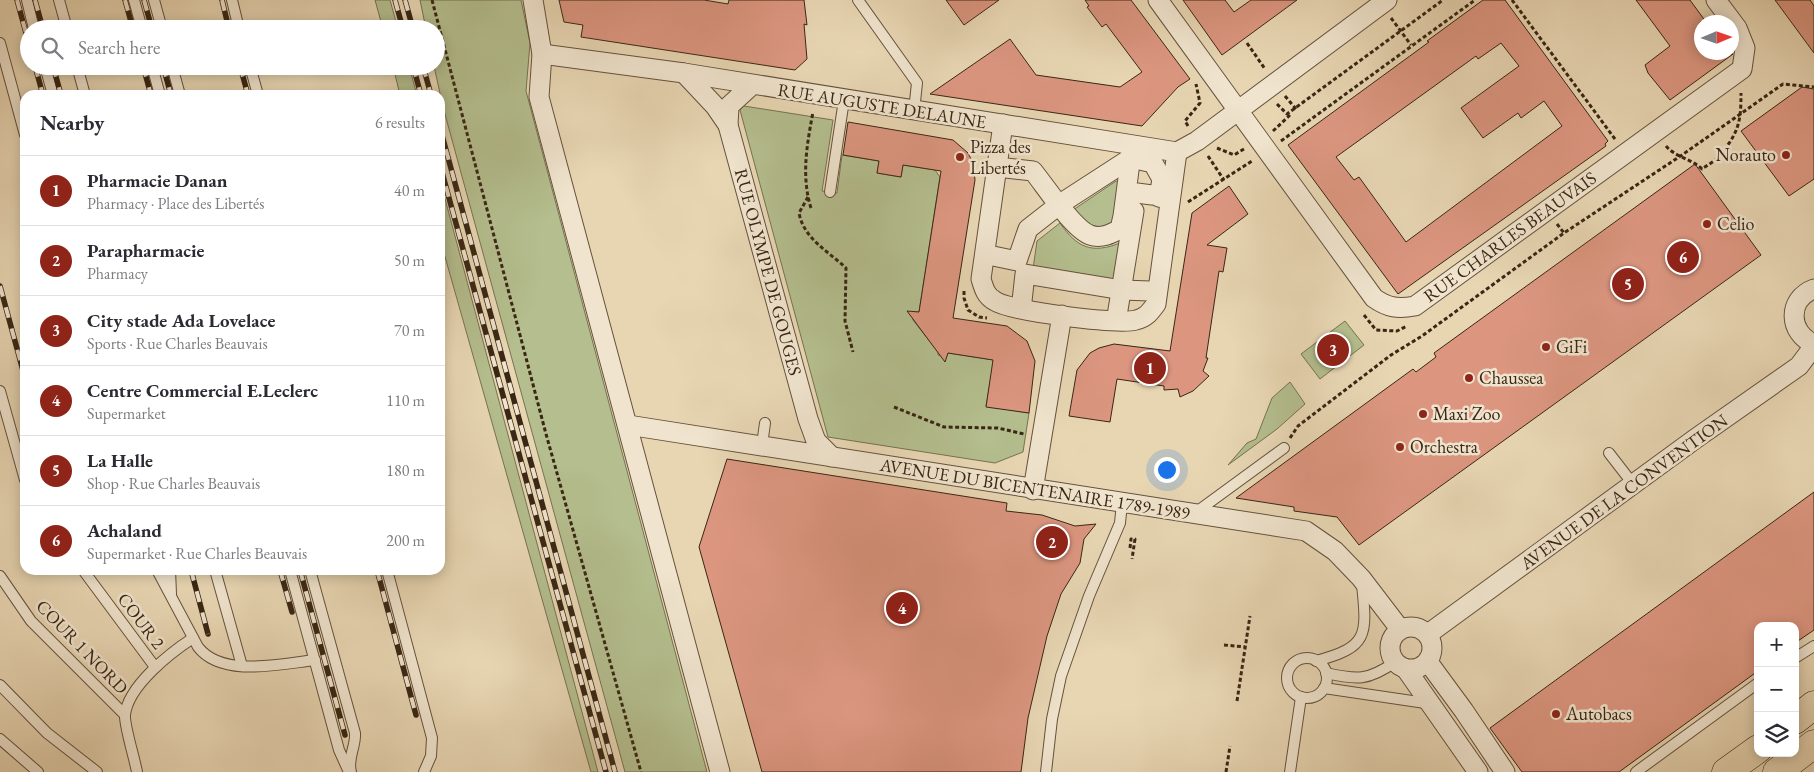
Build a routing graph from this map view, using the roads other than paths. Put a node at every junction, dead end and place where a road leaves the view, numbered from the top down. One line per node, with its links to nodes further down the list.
1 (27, 0): 11 (lane)
2 (59, 0): 12 (lane)
3 (134, 0): 13 (lane)
4 (154, 0): 14 (lane)
5 (232, 0): 15 (lane)
6 (533, 0): 17 (street)
7 (858, 0): 32 (lane)
8 (1158, 0): 31 (street, RUE CHARLES BEAUVAIS)
9 (1716, 0): 31 (street, RUE CHARLES BEAUVAIS)
10 (1388, 8): 31 (street)
11 (32, 20)
12 (65, 20)
13 (140, 20)
14 (160, 20)
15 (238, 20)
16 (0, 43): 33 (lane)
17 (542, 54): 18 (street, RUE AUGUSTE DELAUNE); 54 (street)
18 (684, 73): 24 (street, RUE AUGUSTE DELAUNE); 35 (street, RUE OLYMPE DE GOUGES)
19 (47, 75): 25 (lane)
20 (79, 75): 26 (lane)
21 (154, 75): 27 (lane)
22 (174, 75): 28 (lane)
23 (252, 75): 29 (lane)
24 (752, 85): 30 (street, RUE AUGUSTE DELAUNE); 35 (street, RUE OLYMPE DE GOUGES)
25 (51, 90)
26 (84, 90)
27 (159, 90)
28 (179, 90)
29 (257, 90)
30 (844, 100): 32 (street, RUE AUGUSTE DELAUNE); 39 (lane)
31 (1239, 109): 36 (street)
32 (914, 111): 34 (street, RUE AUGUSTE DELAUNE)
33 (20, 117)
34 (1004, 124): 36 (street, RUE AUGUSTE DELAUNE); 48 (street)
35 (728, 125): 52 (street, RUE OLYMPE DE GOUGES)
36 (1177, 152): 48 (street)
37 (1135, 158): 40 (street); 40 (street); 41 (street); 41 (street)
38 (1006, 168): 41 (street)
39 (830, 192)
40 (1159, 197): 45 (street)
41 (1060, 204): 43 (street)
42 (992, 256): 43 (street)
43 (1021, 267): 45 (street); 47 (street)
44 (1814, 288): 50 (street)
45 (1122, 290): 46 (street); 49 (street)
46 (1150, 291)
47 (1022, 301)
48 (1062, 315): 61 (street)
49 (1116, 316)
50 (1814, 345): 60 (street, AVENUE DE LA CONVENTION)
51 (0, 391): 59 (lane)
52 (808, 419): 55 (street); 58 (street, RUE OLYMPE DE GOUGES)
53 (765, 422): 55 (lane)
54 (628, 425): 55 (street, AVENUE DU BICENTENAIRE 1789-1989); 102 (street)
55 (766, 446): 58 (street, AVENUE DU BICENTENAIRE 1789-1989)
56 (1284, 448): 63 (lane)
57 (1609, 453): 60 (lane)
58 (832, 457): 61 (street, AVENUE DU BICENTENAIRE 1789-1989)
59 (20, 462)
60 (1633, 484): 75 (street, AVENUE DE LA CONVENTION)
61 (1033, 490): 62 (street, AVENUE DU BICENTENAIRE 1789-1989)
62 (1122, 503): 63 (street, AVENUE DU BICENTENAIRE 1789-1989); 103 (lane)
63 (1194, 514): 72 (street, AVENUE DU BICENTENAIRE 1789-1989)
64 (87, 575): 84 (lane, COUR 2)
65 (160, 575): 73 (lane)
66 (170, 575): 73 (lane)
67 (216, 575): 82 (lane)
68 (291, 575): 79 (lane)
69 (311, 575): 100 (lane)
70 (388, 575): 101 (lane)
71 (0, 576): 92 (lane, COUR 1 NORD)
72 (1361, 578): 74 (street, AVENUE DU BICENTENAIRE 1789-1989); 80 (lane)
73 (172, 598): 76 (lane)
74 (1400, 629): 75 (street); 83 (street)
75 (1428, 634): 81 (street)
76 (193, 638): 82 (lane); 84 (lane)
77 (1814, 646): 78 (lane)
78 (1799, 655)
79 (314, 660): 82 (lane); 100 (lane)
80 (1316, 661): 85 (lane); 89 (lane)
81 (1428, 662): 83 (street); 106 (street)
82 (242, 666)
83 (1401, 666): 85 (lane); 90 (street)
84 (155, 667): 92 (lane)
85 (1326, 673): 88 (lane)
86 (0, 686): 98 (lane)
87 (1754, 686): 107 (lane)
88 (1324, 688): 89 (lane); 90 (lane)
89 (1301, 697): 104 (lane)
90 (1433, 704): 105 (street)
91 (1814, 706): 93 (main road)
92 (125, 715): 99 (lane)
93 (1799, 717)
94 (0, 738): 97 (lane)
95 (1814, 744): 109 (main road)
96 (1754, 751): 108 (main road)
97 (38, 772)
98 (97, 772)
99 (137, 772)
100 (350, 772)
101 (424, 772)
102 (720, 772)
103 (1046, 772)
104 (1290, 772)
105 (1478, 772)
106 (1505, 772)
107 (1636, 772)
108 (1726, 772)
109 (1777, 772)

